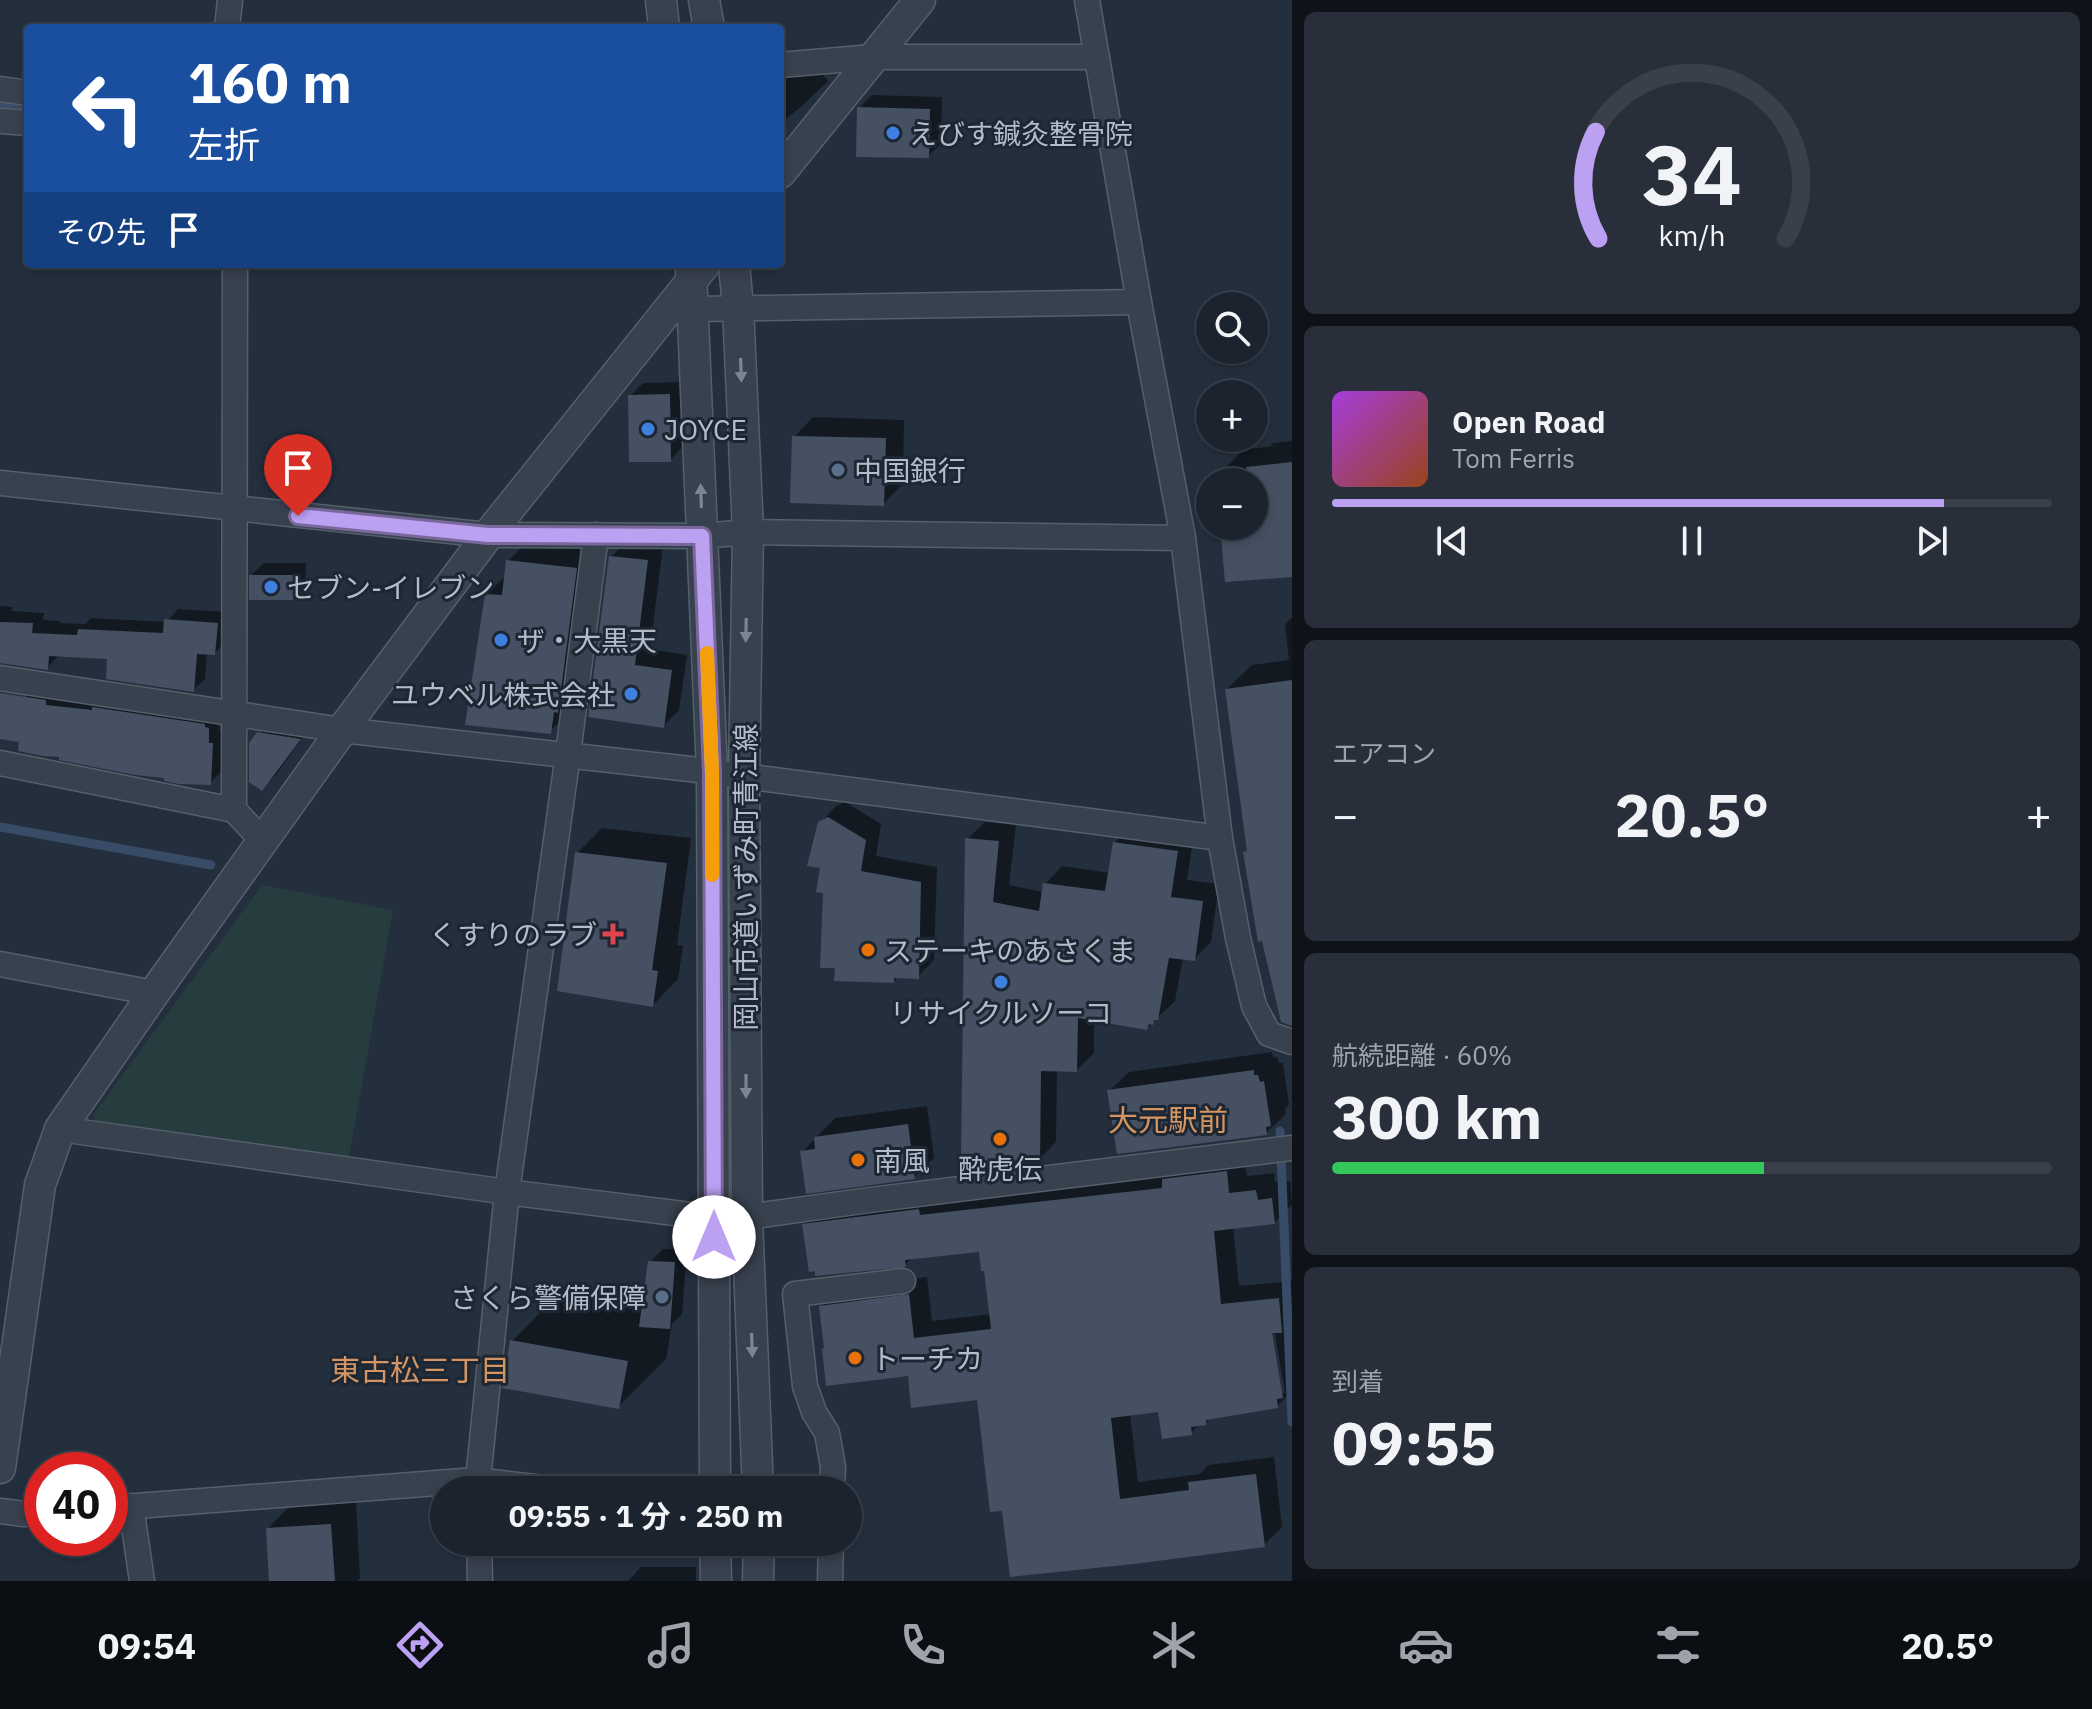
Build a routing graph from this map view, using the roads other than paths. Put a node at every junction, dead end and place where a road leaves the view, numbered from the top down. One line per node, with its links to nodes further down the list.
1 (230, 0): 6 (street)
2 (661, 0): 7 (street)
3 (704, 0): 8 (street)
4 (920, 0): 9 (street)
5 (1087, 0): 10 (street)
6 (227, 24)
7 (664, 24)
8 (708, 24)
9 (873, 57): 10 (street); 11 (street); 16 (street)
10 (1097, 57): 20 (street)
11 (784, 65)
12 (0, 89): 13 (street)
13 (24, 92)
14 (0, 121): 15 (street)
15 (24, 123)
16 (784, 168)
17 (235, 268): 23 (street)
18 (734, 268): 21 (street, 岡山市道いずみ町青江線)
19 (695, 279): 21 (street); 25 (street); 27 (street, 岡山市道いずみ町青江線, one-way to 19)
20 (1139, 302): 21 (street); 28 (street)
21 (738, 307): 24 (street, 岡山市道いずみ町青江線, one-way to 24)
22 (0, 483): 23 (street)
23 (235, 509): 25 (street); 30 (street)
24 (748, 532): 27 (street); 28 (street); 35 (street, 岡山市道いずみ町青江線, one-way to 35)
25 (488, 535): 26 (street); 31 (street)
26 (596, 535): 27 (street); 32 (street)
27 (702, 536): 34 (street, 岡山市道いずみ町青江線)
28 (1183, 538): 37 (street)
29 (0, 678): 30 (street)
30 (235, 713): 31 (street); 36 (street)
31 (342, 730): 32 (street); 38 (street)
32 (568, 754): 34 (street); 44 (street)
33 (0, 763): 36 (street)
34 (712, 772): 35 (street); 46 (street, 岡山市道いずみ町青江線)
35 (744, 776): 37 (street); 45 (street, 岡山市道いずみ町青江線, one-way to 45)
36 (234, 810): 38 (street)
37 (1220, 838): 41 (street)
38 (263, 841): 40 (street)
39 (0, 964): 40 (street)
40 (154, 993): 42 (street)
41 (1292, 1042)
42 (60, 1129): 44 (street); 48 (street)
43 (1284, 1149): 45 (street)
44 (507, 1192): 46 (street); 49 (street)
45 (747, 1217): 46 (street); 51 (street, 岡山市道いずみ町青江線, one-way to 51)
46 (715, 1218): 50 (street, 岡山市道いずみ町青江線)
47 (903, 1281): 52 (street)
48 (0, 1468)
49 (478, 1476)
50 (715, 1476)
51 (757, 1476)
52 (833, 1476)
53 (430, 1488): 54 (street)
54 (128, 1507)
55 (0, 1511): 56 (street)
56 (24, 1514)
57 (128, 1534): 62 (street)
58 (479, 1556): 63 (street)
59 (715, 1556): 64 (street)
60 (759, 1556): 65 (street)
61 (831, 1556): 66 (street)
62 (142, 1581)
63 (480, 1581)
64 (716, 1581)
65 (758, 1581)
66 (830, 1581)

